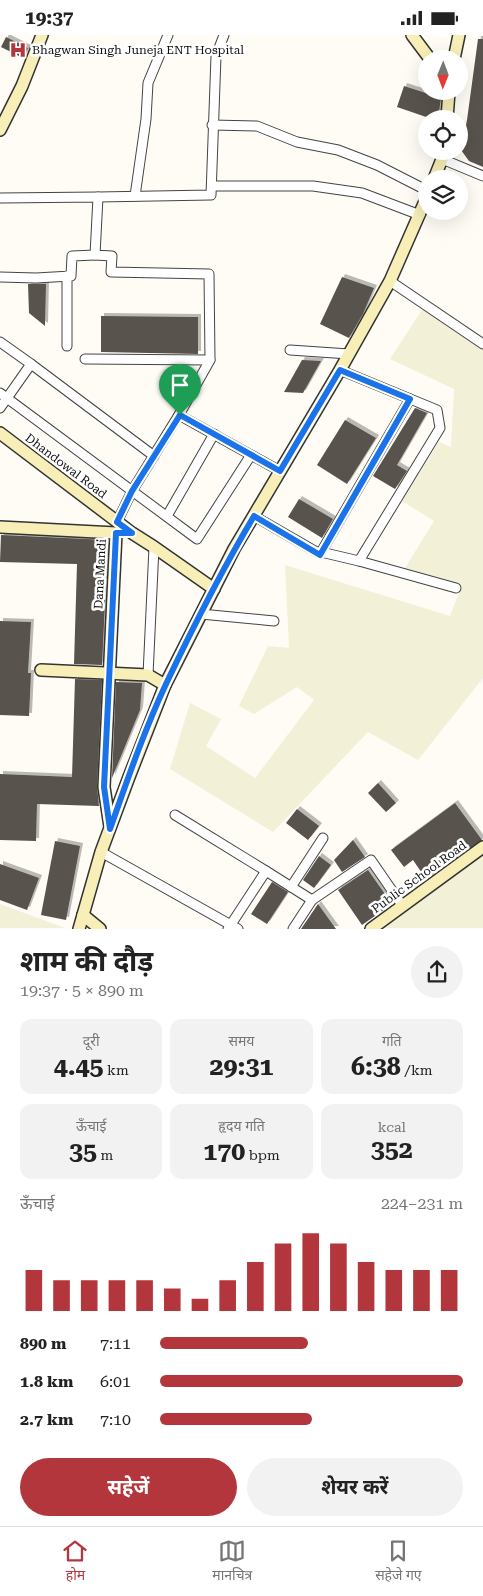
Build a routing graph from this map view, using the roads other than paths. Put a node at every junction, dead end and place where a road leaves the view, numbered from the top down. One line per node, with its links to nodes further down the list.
1 (42, 35): 9 (street)
2 (168, 35): 14 (street)
3 (224, 35): 8 (street)
4 (412, 35): 6 (street)
5 (459, 35): 7 (street)
6 (423, 50)
7 (456, 50)
8 (212, 125): 12 (street); 13 (street)
9 (0, 130)
10 (452, 160): 11 (street)
11 (483, 175)
12 (418, 186)
13 (212, 187): 14 (street); 17 (street)
14 (135, 196): 15 (street)
15 (98, 197): 16 (street); 19 (street)
16 (0, 198)
17 (418, 214)
18 (418, 219): 22 (street)
19 (95, 255): 20 (street); 29 (street)
20 (67, 276): 21 (street); 25 (street)
21 (0, 277)
22 (390, 281): 24 (street); 27 (street)
23 (0, 342): 30 (street)
24 (483, 344)
25 (67, 346)
26 (290, 350): 27 (street)
27 (349, 354): 31 (street)
28 (85, 359): 29 (street)
29 (210, 360): 35 (street)
30 (31, 364): 32 (street); 39 (street)
31 (340, 370): 33 (street); 40 (street)
32 (4, 395): 34 (street); 41 (street)
33 (410, 399): 47 (street); 48 (street)
34 (0, 408)
35 (180, 415): 37 (street); 39 (street)
36 (0, 433): 45 (street, Dhandowal Road)
37 (214, 434): 38 (street); 43 (street)
38 (251, 455): 40 (street); 43 (street)
39 (154, 456): 41 (street)
40 (280, 471): 42 (street)
41 (132, 491): 43 (street); 45 (street)
42 (254, 516): 47 (street); 50 (street)
43 (167, 517)
44 (0, 527): 45 (street, Dana Mandi)
45 (116, 527): 46 (street); 54 (street, Dana Mandi)
46 (154, 547): 50 (street); 55 (street)
47 (321, 552): 48 (street)
48 (359, 561): 49 (street)
49 (456, 588)
50 (214, 589): 51 (street)
51 (201, 614): 52 (street); 56 (street)
52 (274, 621)
53 (41, 669): 54 (street)
54 (110, 673): 55 (street); 58 (street, Dana Mandi)
55 (148, 675): 56 (street)
56 (165, 685): 58 (street)
57 (175, 815): 62 (street)
58 (110, 829): 61 (street)
59 (323, 838): 63 (street)
60 (483, 847): 65 (street, Public School Road)
61 (101, 851): 66 (street); 67 (street)
62 (266, 871): 63 (street); 67 (street)
63 (291, 887): 64 (street)
64 (312, 900): 65 (street); 70 (street)
65 (402, 905): 71 (street, Public School Road)
66 (83, 915): 68 (street); 69 (street)
67 (232, 927)
68 (79, 929)
69 (100, 929)
70 (293, 929)
71 (372, 929)

